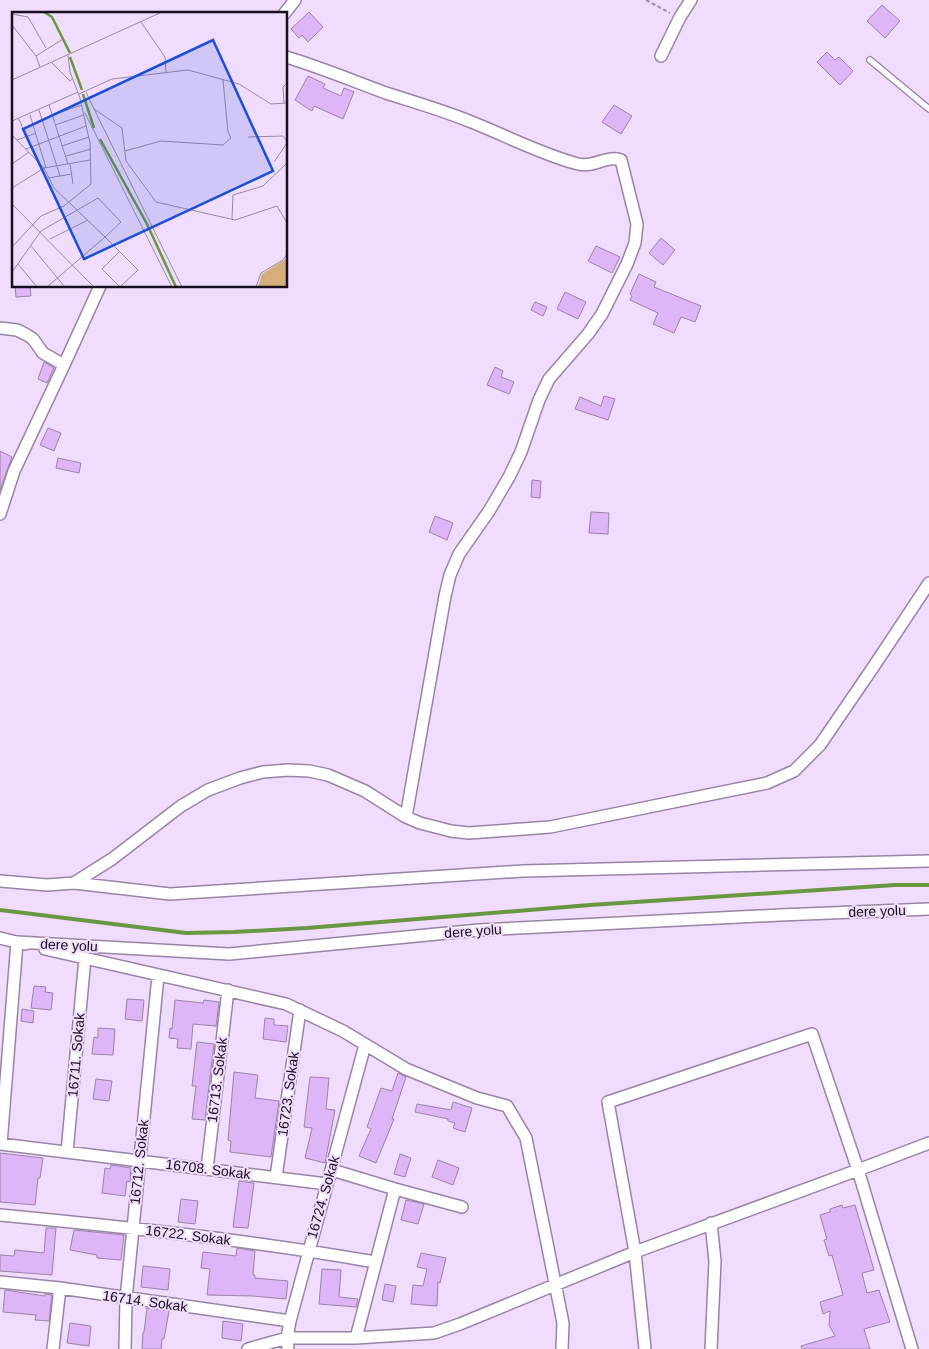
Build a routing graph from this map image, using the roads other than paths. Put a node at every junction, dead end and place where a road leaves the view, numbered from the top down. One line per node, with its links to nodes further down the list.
1 (295, 0): 3 (street)
2 (691, 0): 4 (street)
3 (286, 12)
4 (662, 56)
5 (288, 58): 13 (street)
6 (870, 60): 7 (lane)
7 (929, 109)
8 (99, 288): 10 (street)
9 (0, 328): 10 (street)
10 (64, 365): 11 (street)
11 (0, 514)
12 (929, 583): 13 (street)
13 (406, 817): 16 (street)
14 (929, 862): 16 (street)
15 (0, 881): 16 (street)
16 (74, 884)
17 (929, 909): 19 (street, dere yolu)
18 (0, 938): 19 (street)
19 (17, 942): 20 (street); 26 (street)
20 (85, 958): 21 (street); 27 (street, 16711. Sokak)
21 (158, 976): 22 (street); 28 (street, 16712. Sokak)
22 (228, 990): 23 (street); 29 (street, 16713. Sokak)
23 (300, 1010): 24 (street); 32 (street, 16723. Sokak)
24 (365, 1045): 30 (street, 16724. Sokak); 43 (street)
25 (929, 1143): 31 (street)
26 (0, 1144): 27 (street, 16708. Sokak)
27 (67, 1152): 28 (street, 16708. Sokak)
28 (139, 1160): 29 (street, 16708. Sokak); 38 (street, 16712. Sokak)
29 (207, 1170): 32 (street, 16708. Sokak)
30 (332, 1170): 33 (street, 16724. Sokak); 34 (street)
31 (858, 1170): 37 (street); 40 (street); 55 (street)
32 (276, 1177): 33 (street, 16708. Sokak)
33 (327, 1184): 39 (street, 16724. Sokak)
34 (395, 1189): 35 (street); 41 (street)
35 (462, 1207)
36 (0, 1215): 38 (street, 16722. Sokak)
37 (711, 1223): 40 (street); 54 (street)
38 (133, 1228): 39 (street, 16722. Sokak); 45 (street, 16712. Sokak)
39 (308, 1250): 41 (street, 16722. Sokak); 46 (street, 16724. Sokak)
40 (635, 1252): 43 (street); 53 (street)
41 (375, 1262): 47 (street)
42 (0, 1282): 44 (street, 16714. Sokak)
43 (554, 1284): 47 (street); 52 (street)
44 (60, 1288): 45 (street, 16714. Sokak); 49 (street)
45 (126, 1299): 46 (street, 16714. Sokak); 50 (street, 16712. Sokak)
46 (290, 1321): 48 (street, 16724. Sokak)
47 (356, 1338): 48 (street)
48 (288, 1344): 51 (street)
49 (53, 1349)
50 (125, 1349)
51 (248, 1349)
52 (562, 1349)
53 (645, 1349)
54 (711, 1349)
55 (912, 1349)

